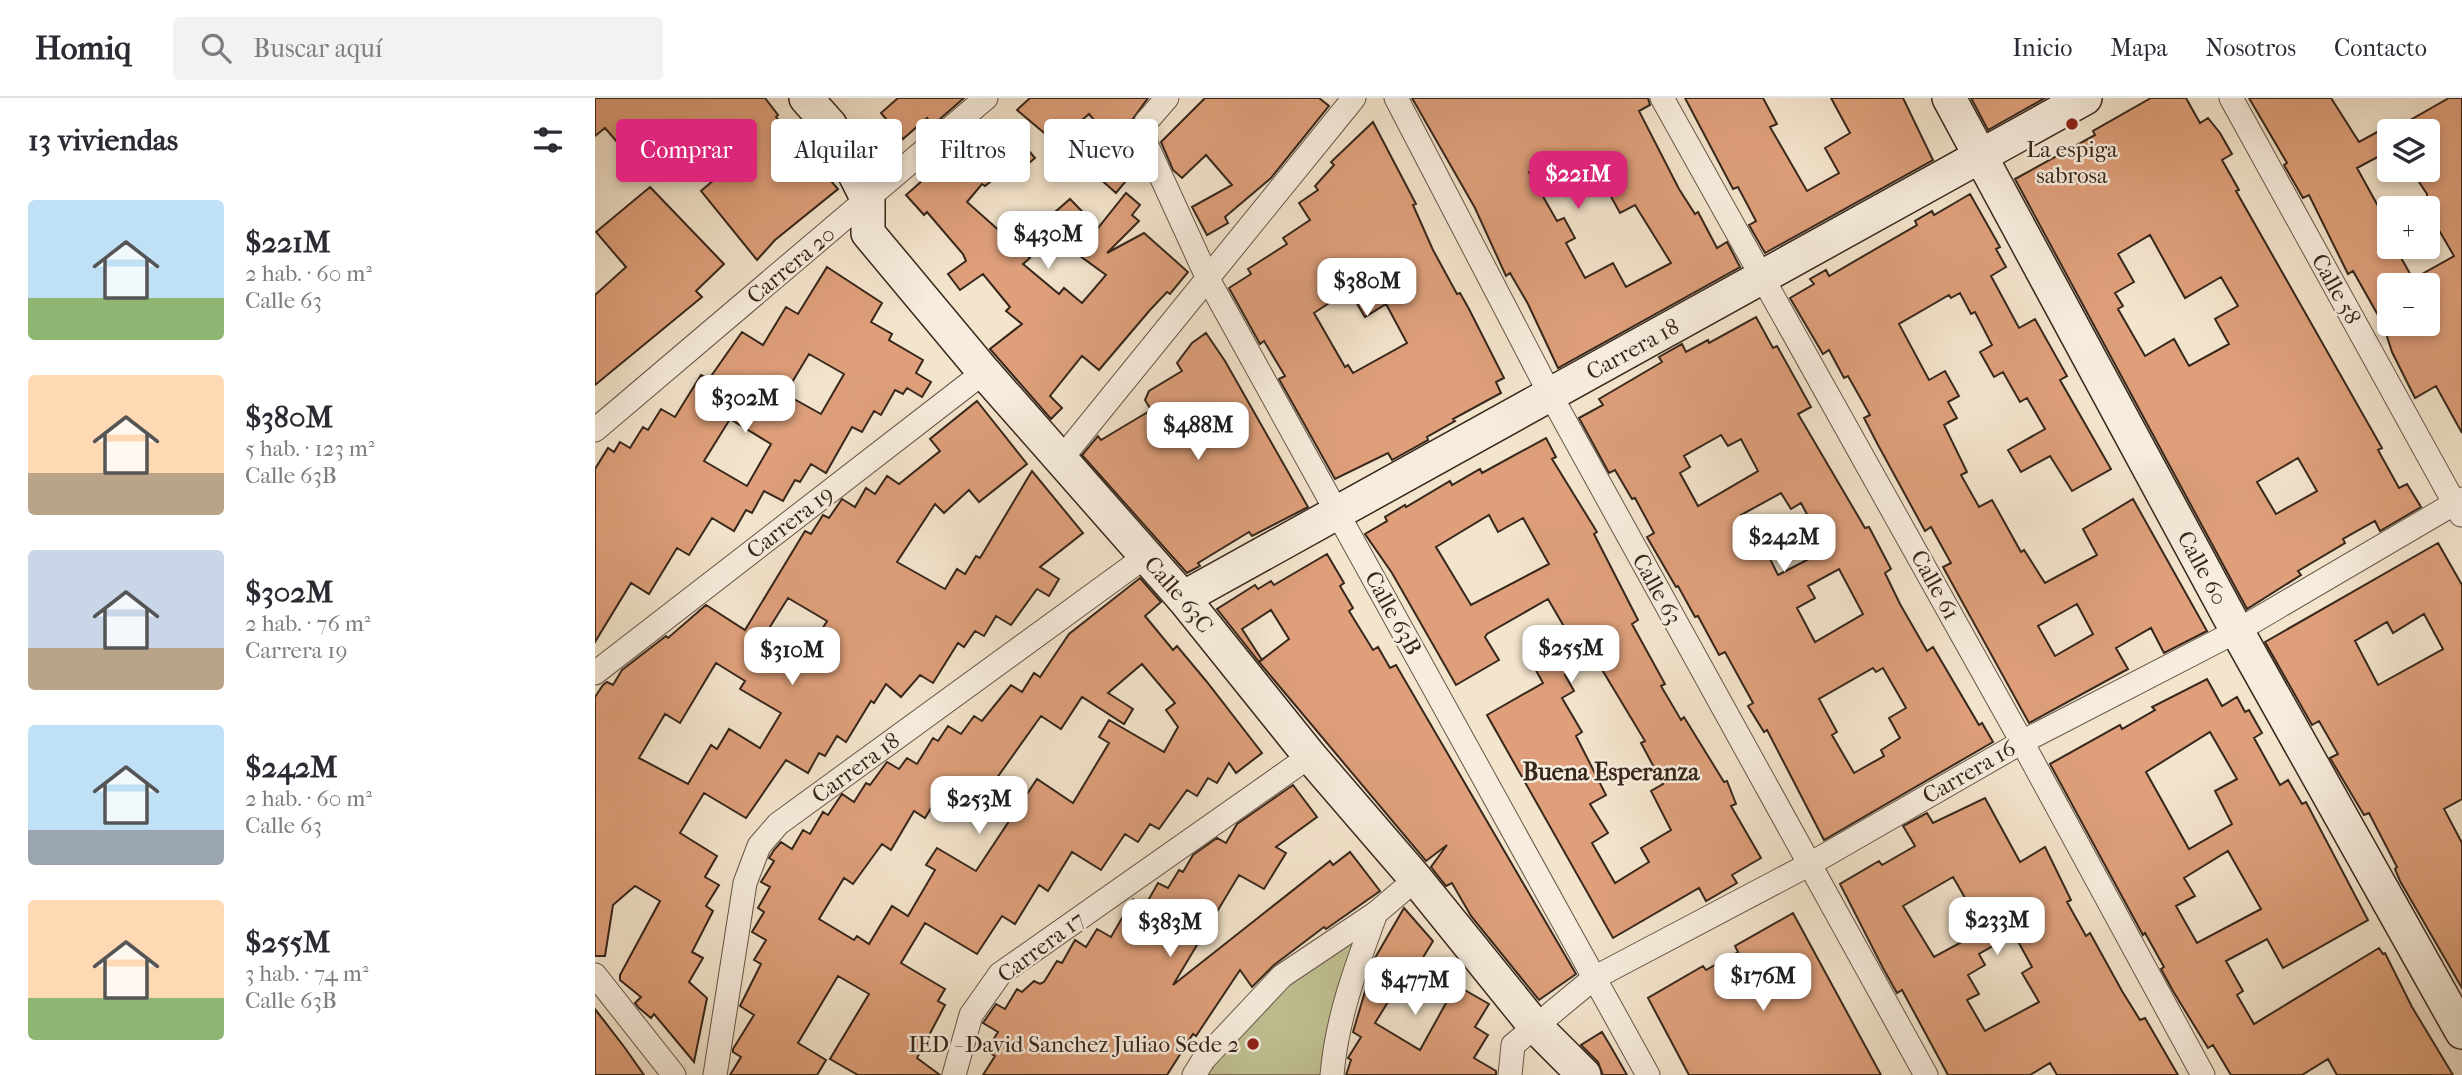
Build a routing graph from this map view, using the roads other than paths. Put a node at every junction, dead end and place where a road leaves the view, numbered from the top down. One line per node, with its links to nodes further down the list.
1 (806, 98): 11 (street, Calle 63C)
2 (986, 98): 11 (street, Carrera 20)
3 (1167, 98): 13 (street, Calle 63B)
4 (1354, 98): 13 (street)
5 (1396, 98): 15 (street, Calle 63)
6 (1662, 98): 12 (street, Calle 61)
7 (1949, 98): 10 (street, Calle 60)
8 (2085, 98): 10 (street, Carrera 18)
9 (2231, 98): 18 (street, Calle 58)
10 (1981, 155): 12 (street, Carrera 18); 22 (street, Calle 60)
11 (867, 200): 14 (street, Calle 63C); 16 (street, Carrera 20)
12 (1762, 277): 15 (street, Carrera 18); 24 (street, Calle 61)
13 (1207, 279): 17 (street); 19 (street, Calle 63B)
14 (984, 372): 17 (street, Calle 63C); 23 (street, Carrera 19)
15 (1550, 394): 19 (street, Carrera 18); 26 (street, Calle 63)
16 (595, 430)
17 (1061, 459): 20 (street, Calle 63C)
18 (2460, 506): 22 (street, Carrera 16)
19 (1337, 513): 21 (street, Carrera 18); 30 (street, Calle 63B)
20 (1146, 556): 21 (street, Calle 63C); 34 (street, Carrera 18)
21 (1183, 598): 25 (street, Calle 63C)
22 (2237, 631): 24 (street, Carrera 16); 32 (street, Calle 60)
23 (595, 673)
24 (2022, 742): 26 (street, Carrera 16); 42 (street, Calle 61)
25 (1310, 756): 27 (street, Calle 63C); 35 (street, Carrera 17)
26 (1810, 864): 30 (street, Carrera 16); 41 (street, Calle 63)
27 (1416, 879): 28 (street); 31 (street, Calle 63C)
28 (1376, 912): 36 (street); 37 (street)
29 (595, 975): 33 (street)
30 (1594, 978): 31 (street, Carrera 16); 40 (street, Calle 63B)
31 (1534, 1025): 38 (street, Carrera 16); 39 (street, Calle 63C)
32 (2462, 1032)
33 (674, 1075)
34 (715, 1075)
35 (954, 1075)
36 (1195, 1075)
37 (1332, 1075)
38 (1510, 1075)
39 (1584, 1075)
40 (1648, 1075)
41 (1926, 1075)
42 (2203, 1075)

